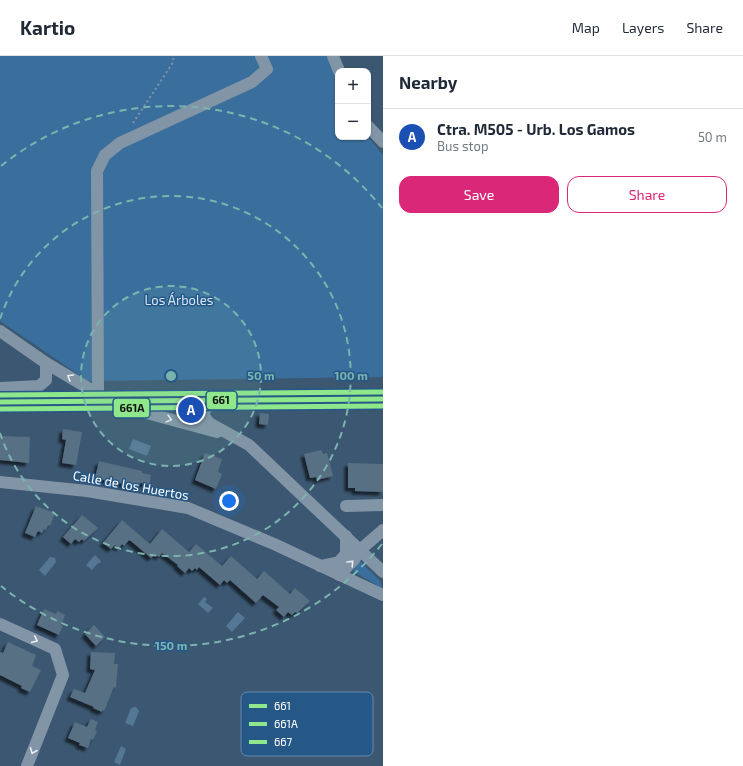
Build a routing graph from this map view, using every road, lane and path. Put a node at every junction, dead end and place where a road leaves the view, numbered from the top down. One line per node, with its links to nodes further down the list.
1 (174, 56): 5 (path)
2 (261, 56): 13 (street)
3 (333, 56): 4 (street)
4 (338, 68)
5 (133, 124)
6 (371, 129): 7 (street)
7 (383, 142)
8 (0, 331): 9 (street)
9 (46, 363): 10 (street); 13 (street, one-way to 9)
10 (0, 388)
11 (383, 389): 13 (highway)
12 (0, 392): 13 (highway)
13 (98, 394): 15 (highway); 16 (highway); 17 (street, one-way to 17)
14 (383, 398): 15 (highway)
15 (215, 401): 17 (street)
16 (0, 402)
17 (233, 436): 22 (street)
18 (0, 482): 24 (street, Calle de los Huertos)
19 (346, 506): 20 (street)
20 (383, 506)
21 (383, 530): 23 (street)
22 (346, 536): 23 (street); 24 (street)
23 (360, 550): 25 (street); 26 (street, one-way to 23)
24 (320, 566): 26 (street, Calle de los Huertos)
25 (383, 572)
26 (339, 575): 27 (street, Calle de los Huertos); 28 (street, Calle de los Huertos)
27 (383, 595)
28 (383, 604)
29 (0, 624): 30 (street, one-way to 30)
30 (27, 766)

